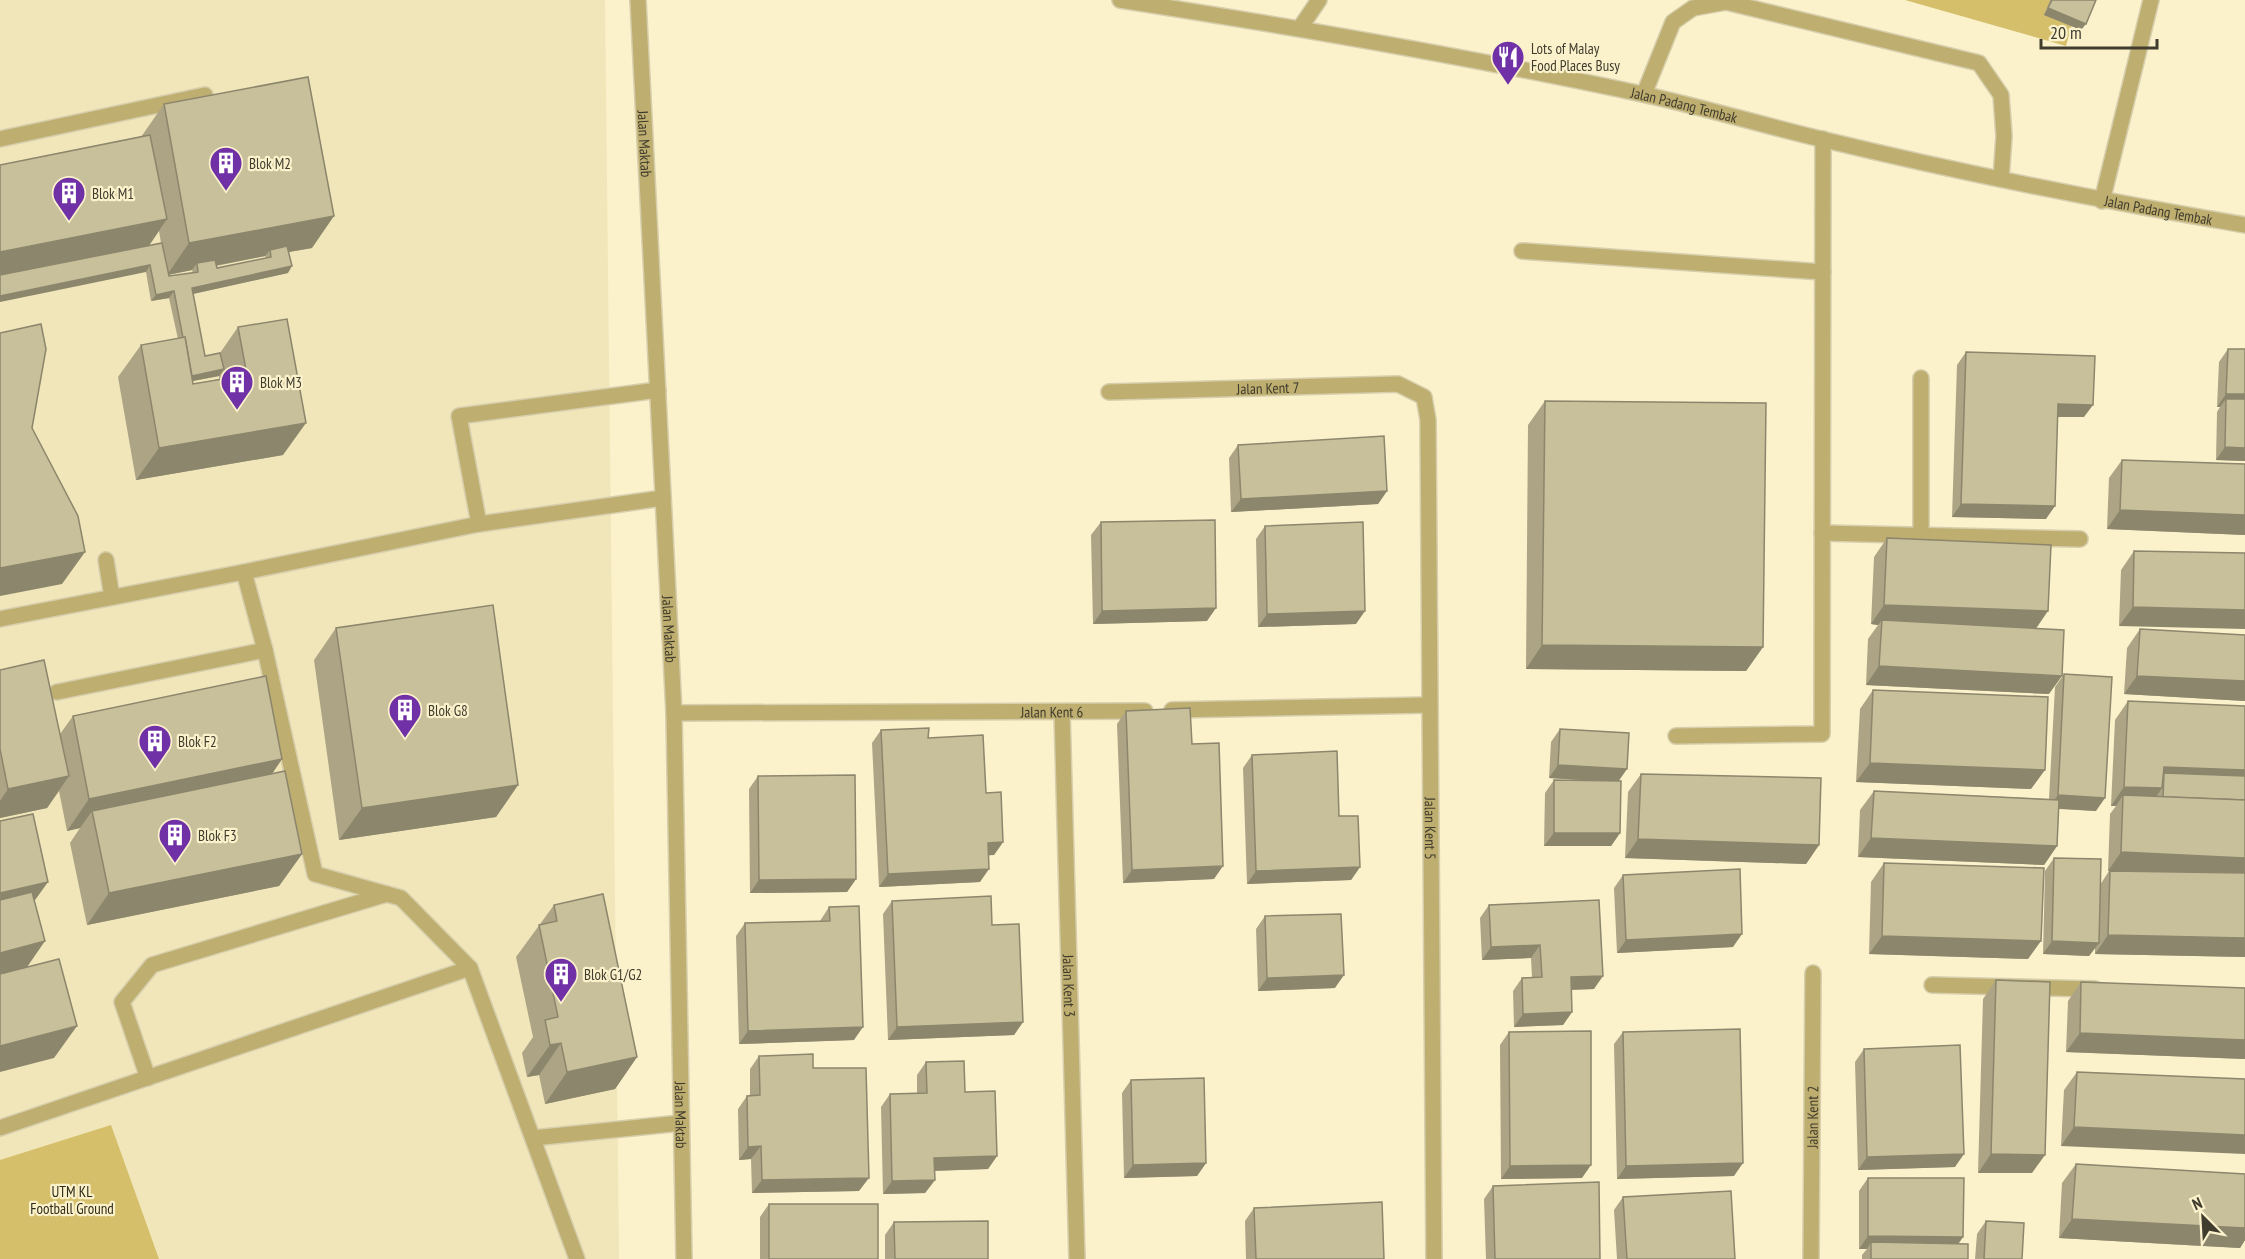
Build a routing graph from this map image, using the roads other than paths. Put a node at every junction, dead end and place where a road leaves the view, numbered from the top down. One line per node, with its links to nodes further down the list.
1 (638, 0): 16 (street, Jalan Maktab)
2 (1120, 0): 5 (street, Jalan Padang Tembak)
3 (1319, 0): 5 (street)
4 (2151, 0): 11 (street)
5 (1300, 28): 7 (street, Jalan Padang Tembak)
6 (205, 94): 8 (street)
7 (1644, 94): 9 (street, Jalan Padang Tembak); 10 (street)
8 (0, 139)
9 (1823, 140): 10 (street, Jalan Padang Tembak); 14 (street)
10 (2001, 179): 11 (street, Jalan Padang Tembak)
11 (2102, 201): 12 (street, Jalan Padang Tembak)
12 (2245, 225)
13 (1522, 251): 14 (street)
14 (1823, 272): 21 (street)
15 (1921, 378): 22 (street)
16 (658, 390): 19 (street, Jalan Maktab); 20 (street)
17 (1109, 392): 18 (street, Jalan Kent 7)
18 (1424, 397): 30 (street, Jalan Kent 5)
19 (663, 498): 20 (street); 32 (street, Jalan Maktab)
20 (479, 524): 25 (street)
21 (1822, 533): 22 (street); 33 (street)
22 (1921, 535): 23 (street)
23 (2080, 539)
24 (106, 560): 26 (street)
25 (244, 572): 26 (street); 28 (street)
26 (112, 597): 27 (street)
27 (0, 619)
28 (265, 650): 29 (street); 34 (street)
29 (57, 692)
30 (1430, 705): 31 (street, Jalan Kent 6); 46 (street, Jalan Kent 5)
31 (1062, 712): 32 (street, Jalan Kent 6); 45 (street, Jalan Kent 3)
32 (674, 713): 40 (street, Jalan Maktab)
33 (1676, 736)
34 (387, 894): 35 (street); 39 (street)
35 (470, 968): 39 (street); 42 (street)
36 (1813, 973): 47 (street, Jalan Kent 2)
37 (1932, 985): 38 (street)
38 (2106, 989)
39 (148, 1078): 41 (street)
40 (681, 1123): 42 (street); 44 (street, Jalan Maktab)
41 (0, 1128)
42 (533, 1138): 43 (street)
43 (577, 1259)
44 (684, 1259)
45 (1077, 1259)
46 (1434, 1259)
47 (1811, 1259)

